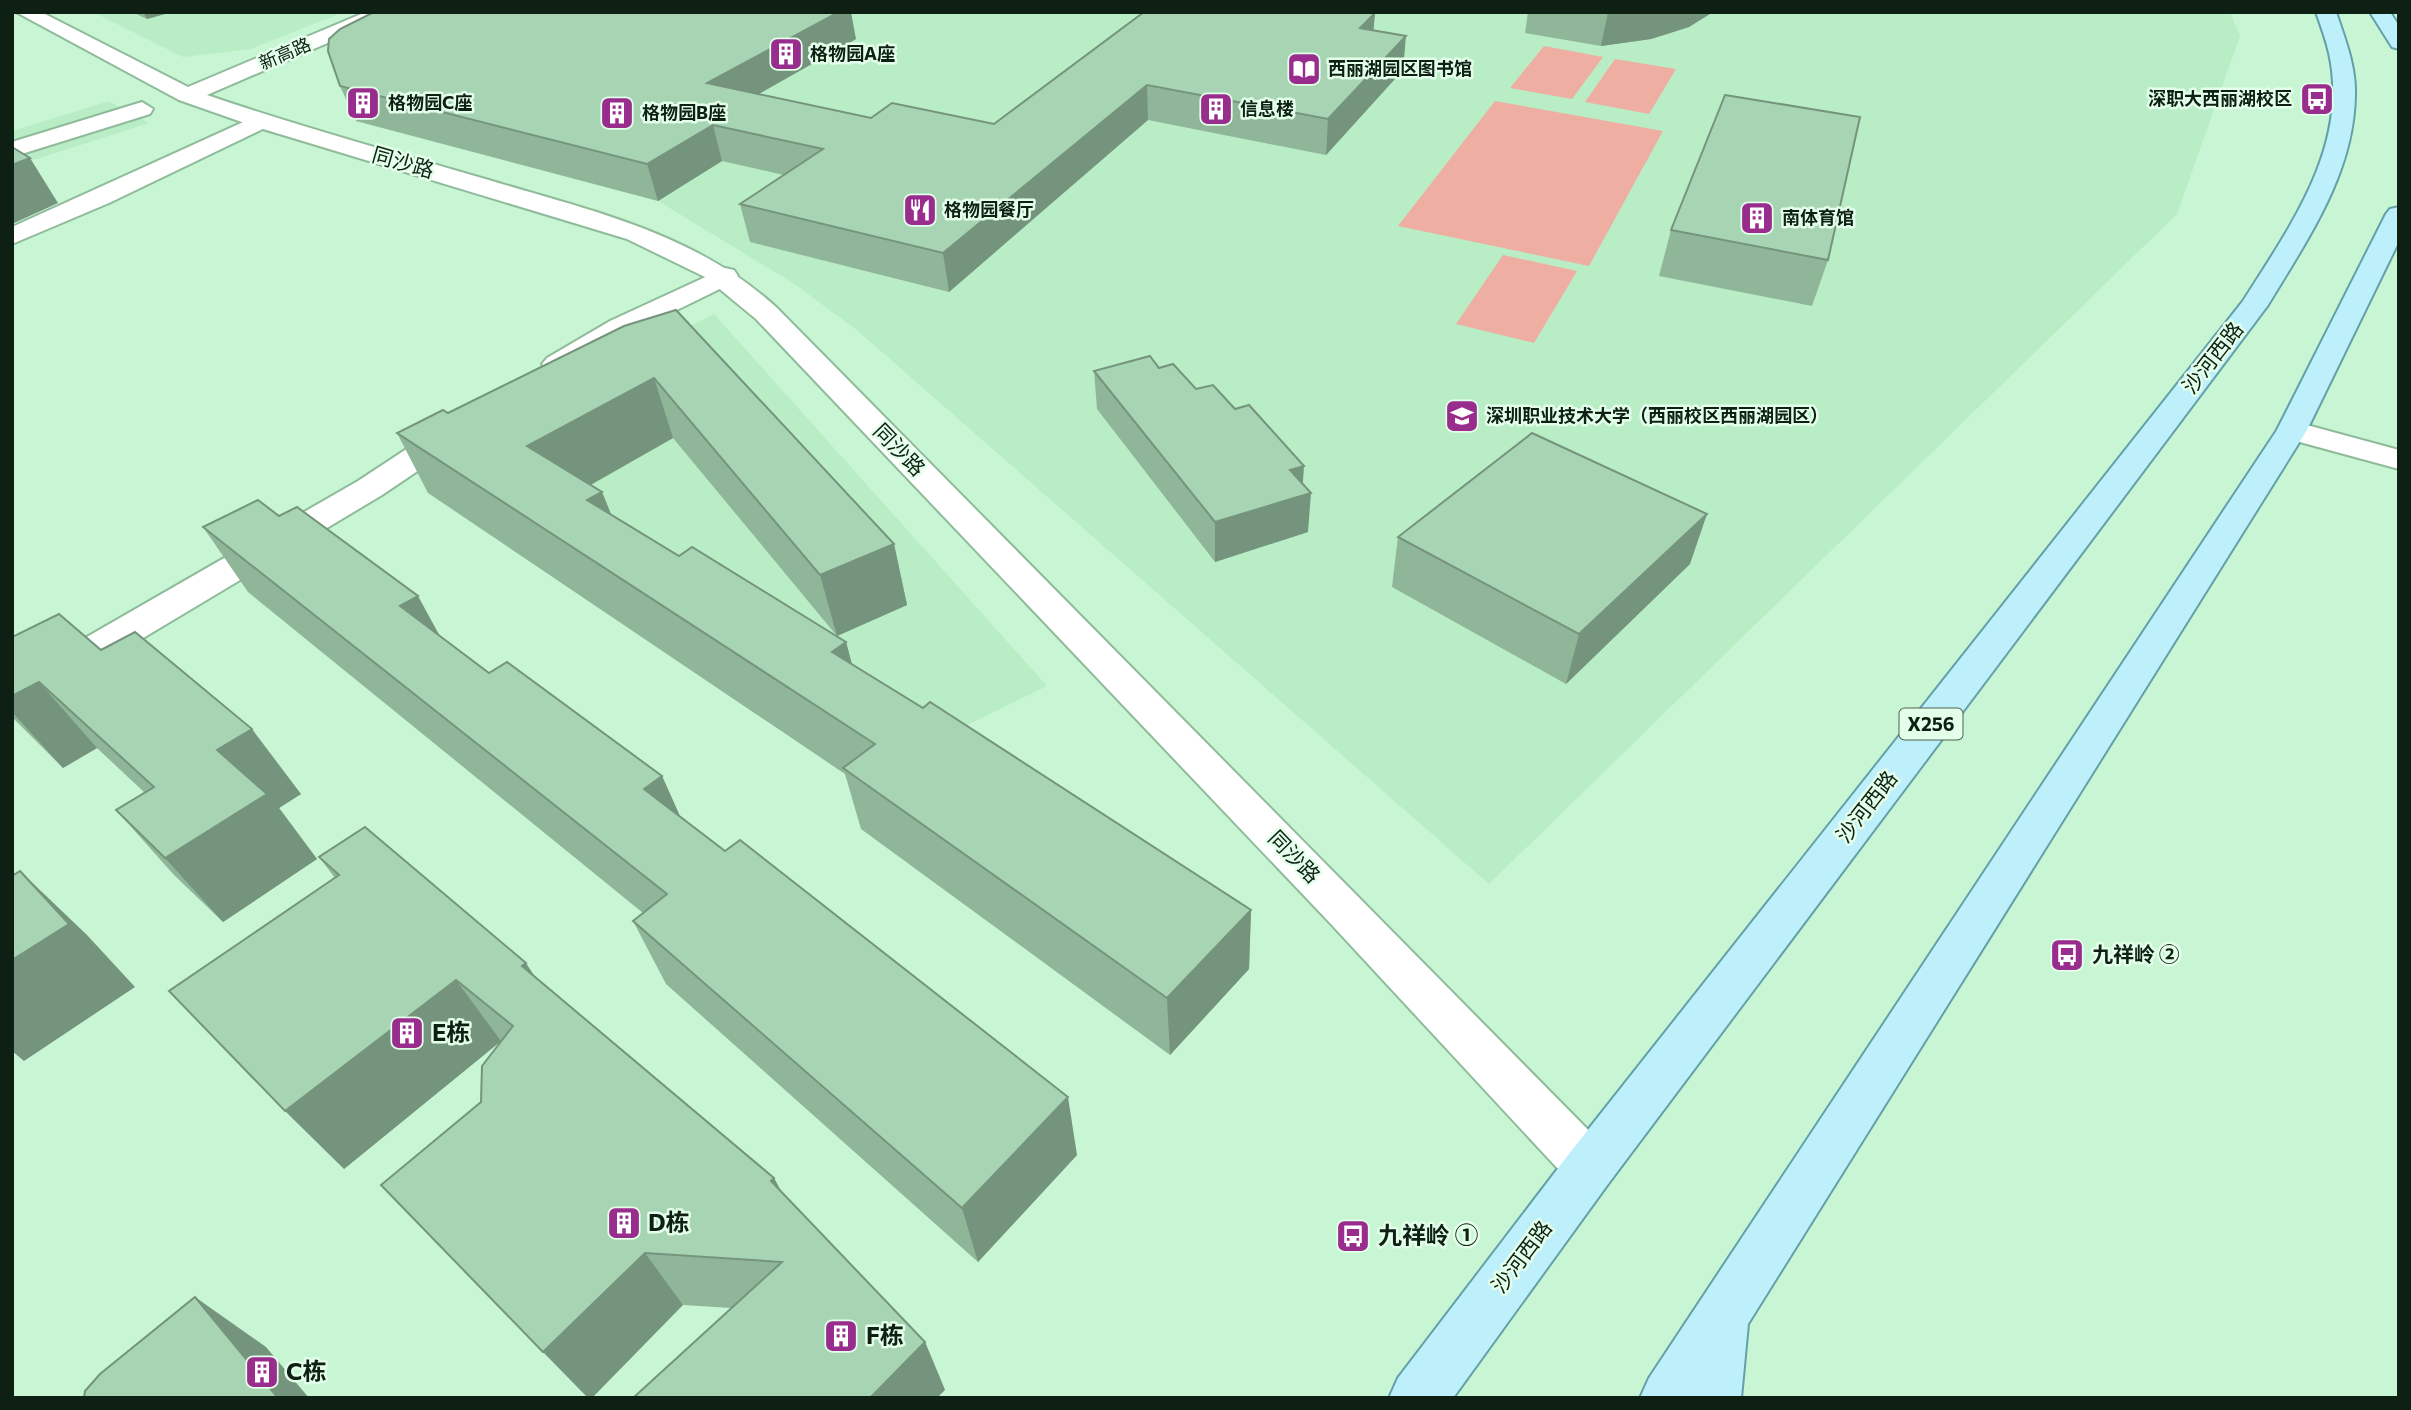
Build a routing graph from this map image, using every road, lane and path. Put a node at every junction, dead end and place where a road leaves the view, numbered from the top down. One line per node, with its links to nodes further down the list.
1 (26, 12): 6 (street, 同沙路)
2 (383, 12): 6 (street, 新高路)
3 (2326, 12): 18 (main road, 沙河西路 / X256)
4 (2380, 12): 5 (main road)
5 (2398, 39)
6 (187, 95): 8 (street, 同沙路)
7 (142, 109): 9 (street)
8 (261, 121): 11 (street); 12 (street, 同沙路)
9 (12, 150)
10 (2399, 214): 15 (main road)
11 (12, 236)
12 (725, 276): 13 (street); 18 (street, 同沙路)
13 (533, 380)
14 (474, 419): 17 (street)
15 (2292, 430): 16 (street); 19 (main road)
16 (2399, 460)
17 (12, 698)
18 (1590, 1167): 20 (main road, 沙河西路 / X256)
19 (1723, 1314): 21 (main road); 22 (main road)
20 (1418, 1398)
21 (1669, 1398)
22 (1712, 1398)

